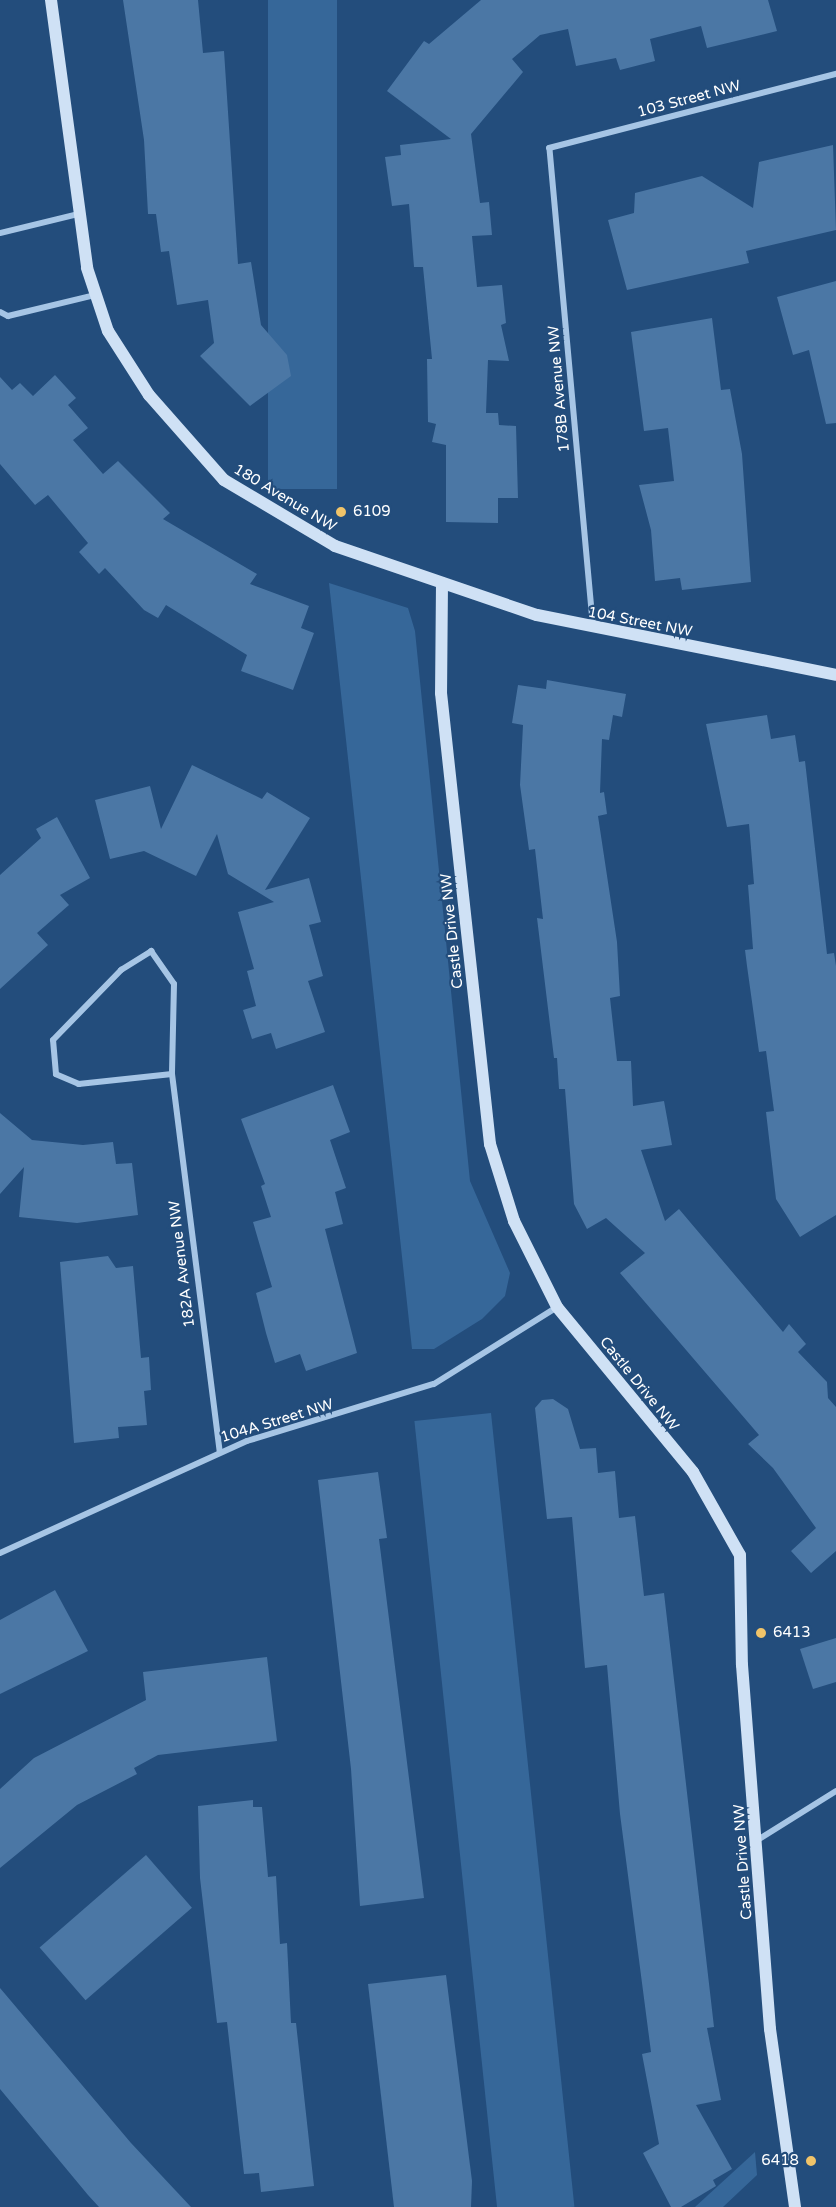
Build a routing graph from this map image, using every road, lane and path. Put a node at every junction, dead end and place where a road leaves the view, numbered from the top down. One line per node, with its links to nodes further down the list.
1 (51, 0): 4 (street, 180 Avenue NW)
2 (836, 74): 3 (street, 103 Street NW)
3 (549, 148): 9 (street, 178B Avenue NW)
4 (78, 214): 5 (street); 6 (street, 180 Avenue NW)
5 (0, 233)
6 (96, 295): 7 (street); 8 (street, 180 Avenue NW)
7 (0, 312)
8 (442, 583): 9 (street, 104 Street NW); 12 (street, Castle Drive NW)
9 (593, 628): 10 (street, 104 Street NW)
10 (836, 675)
11 (172, 1074): 11 (street, 182A Avenue NW); 13 (street, 182A Avenue NW)
12 (557, 1307): 13 (street, 104A Street NW); 16 (street, Castle Drive NW)
13 (220, 1452): 14 (street, 104A Street NW)
14 (0, 1553)
15 (836, 1791): 16 (street)
16 (756, 1841): 17 (street, Castle Drive NW)
17 (795, 2207)

